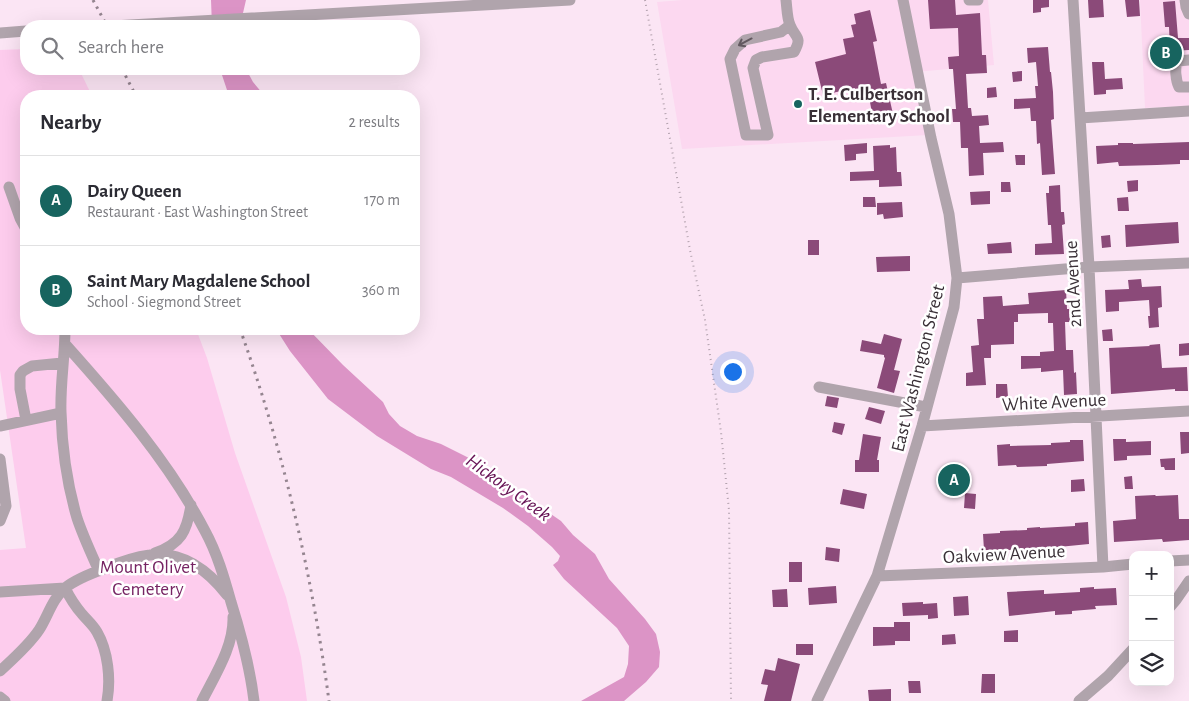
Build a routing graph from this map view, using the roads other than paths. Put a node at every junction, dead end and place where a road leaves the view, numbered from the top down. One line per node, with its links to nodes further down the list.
1 (570, 0): 9 (street)
2 (786, 0): 10 (street)
3 (902, 0): 21 (street, East Washington Street)
4 (969, 0): 5 (street)
5 (978, 0)
6 (1073, 0): 16 (street, 2nd Avenue)
7 (1185, 0): 8 (street)
8 (1189, 14)
9 (218, 20)
10 (790, 25): 10 (street, one-way to 10)
11 (20, 31): 12 (street)
12 (0, 33)
13 (1189, 60): 14 (street)
14 (1189, 86)
15 (1189, 111): 16 (street)
16 (1080, 118): 20 (street, 2nd Avenue)
17 (10, 188): 18 (street)
18 (20, 218)
19 (1189, 262): 20 (street)
20 (1089, 267): 21 (street); 29 (street, 2nd Avenue)
21 (957, 278): 26 (street, East Washington Street)
22 (65, 335): 23 (street)
23 (65, 344): 24 (street); 34 (street)
24 (62, 363): 28 (street); 30 (street)
25 (819, 386): 26 (street)
26 (926, 407): 32 (street, East Washington Street)
27 (1189, 411): 29 (street, White Avenue)
28 (61, 413): 30 (street); 41 (street)
29 (1097, 416): 32 (street, White Avenue); 40 (street, 2nd Avenue)
30 (26, 420): 31 (street)
31 (0, 426)
32 (922, 426): 42 (street, East Washington Street)
33 (0, 459): 35 (street)
34 (191, 505): 36 (street); 46 (street)
35 (1, 521)
36 (151, 554): 41 (street); 46 (street)
37 (1189, 560): 38 (street)
38 (1174, 561)
39 (1129, 564): 40 (street, Oakview Avenue)
40 (1104, 567): 42 (street, Oakview Avenue)
41 (99, 570): 44 (street)
42 (877, 576): 55 (street, East Washington Street)
43 (1189, 581): 47 (street)
44 (65, 588): 45 (street); 49 (street); 52 (street)
45 (0, 592)
46 (231, 601): 53 (street); 54 (street)
47 (1174, 602)
48 (1129, 653): 56 (street)
49 (0, 671)
50 (0, 697): 51 (street)
51 (5, 701)
52 (107, 701)
53 (202, 701)
54 (254, 701)
55 (817, 701)
56 (1079, 701)

